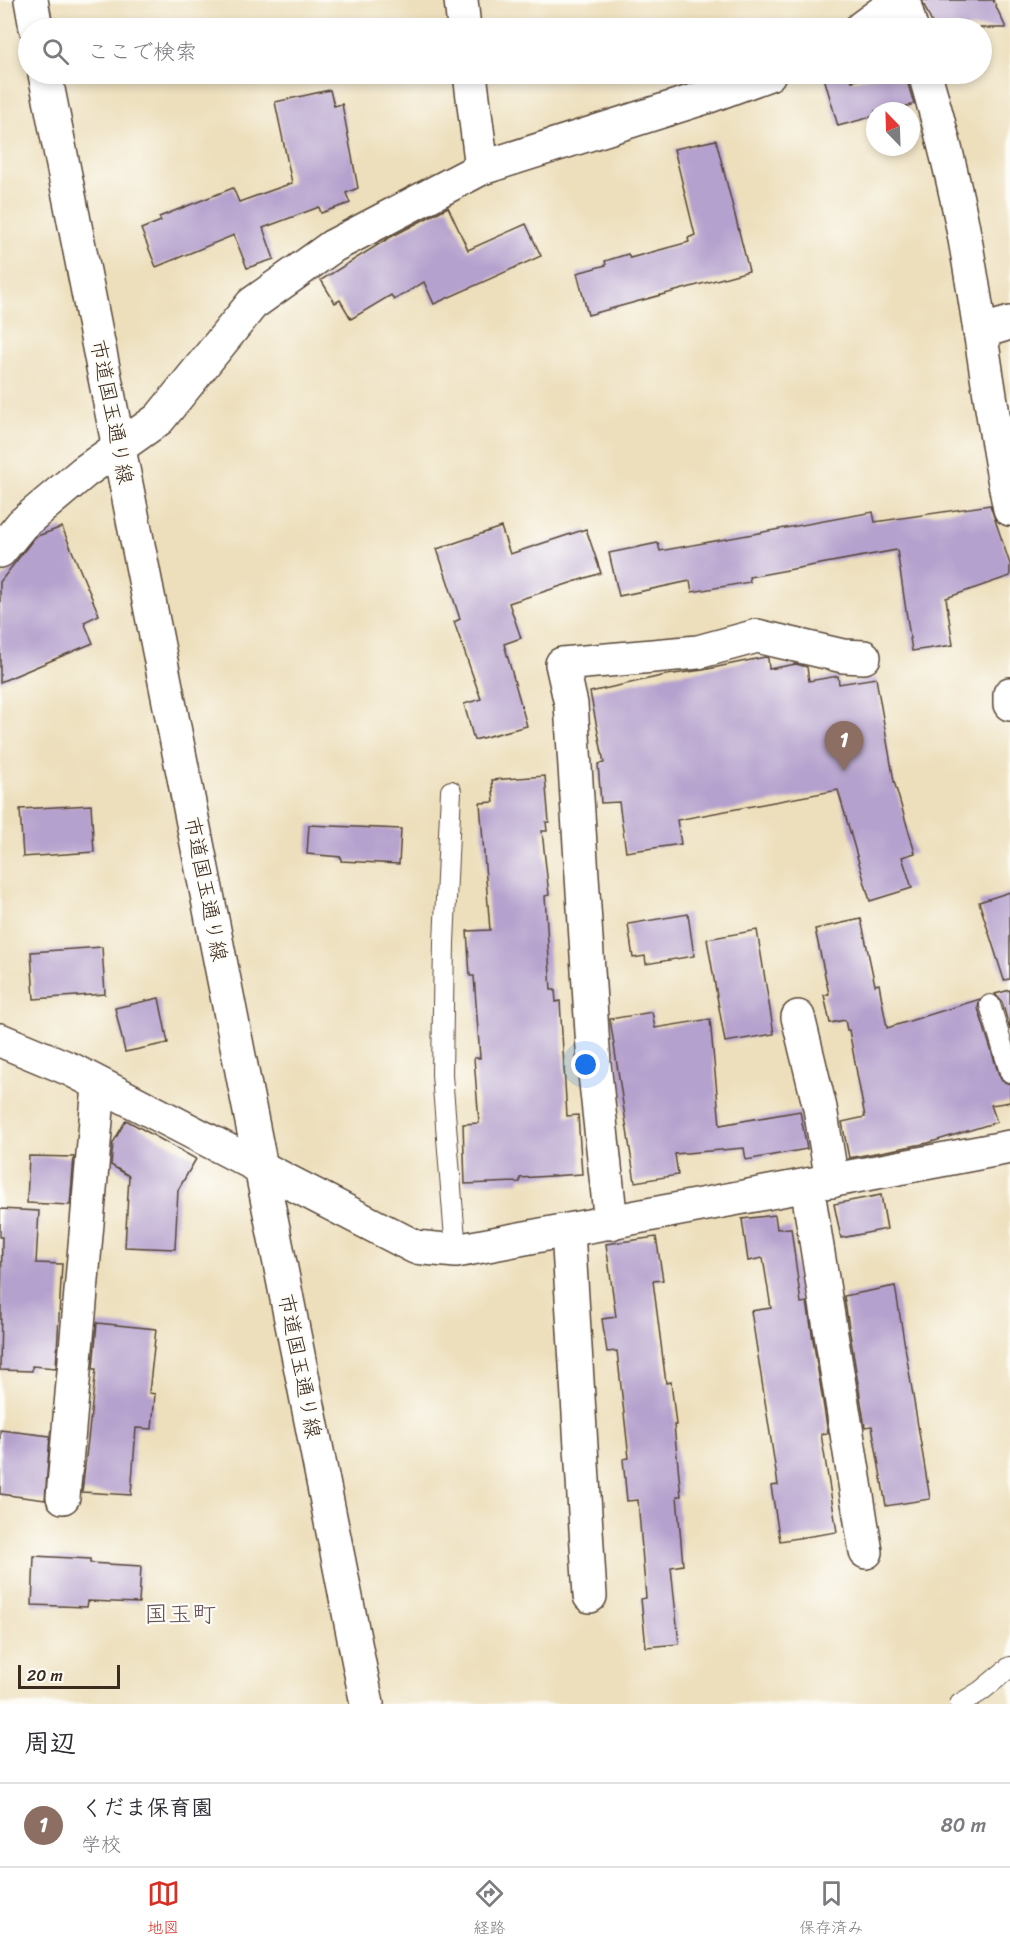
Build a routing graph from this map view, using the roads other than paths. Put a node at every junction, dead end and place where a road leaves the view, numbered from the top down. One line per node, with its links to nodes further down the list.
1 (31, 0): 4 (street)
2 (460, 0): 5 (street)
3 (901, 0): 6 (street); 7 (street)
4 (34, 18)
5 (463, 18)
6 (875, 18)
7 (907, 18)
8 (47, 84): 14 (street, 市道国玉通り線)
9 (471, 84): 12 (street)
10 (742, 84): 12 (street)
11 (928, 84): 13 (street)
12 (482, 168): 14 (street)
13 (995, 327): 15 (street)
14 (119, 447): 16 (street); 27 (street, 市道国玉通り線)
15 (1010, 509)
16 (0, 551)
17 (864, 657): 29 (street)
18 (1010, 694): 19 (street)
19 (1010, 704)
20 (451, 791): 31 (lane)
21 (990, 1005): 24 (lane)
22 (798, 1017): 28 (street)
23 (0, 1040): 25 (street)
24 (1010, 1072)
25 (99, 1086): 27 (street); 32 (street)
26 (1010, 1147): 28 (street)
27 (261, 1168): 31 (street); 36 (street, 市道国玉通り線)
28 (820, 1183): 29 (street); 33 (street)
29 (610, 1223): 30 (street)
30 (568, 1231): 31 (street); 34 (street)
31 (456, 1251)
32 (63, 1497)
33 (867, 1552)
34 (590, 1596)
35 (1010, 1667): 37 (lane)
36 (367, 1704)
37 (960, 1704)

